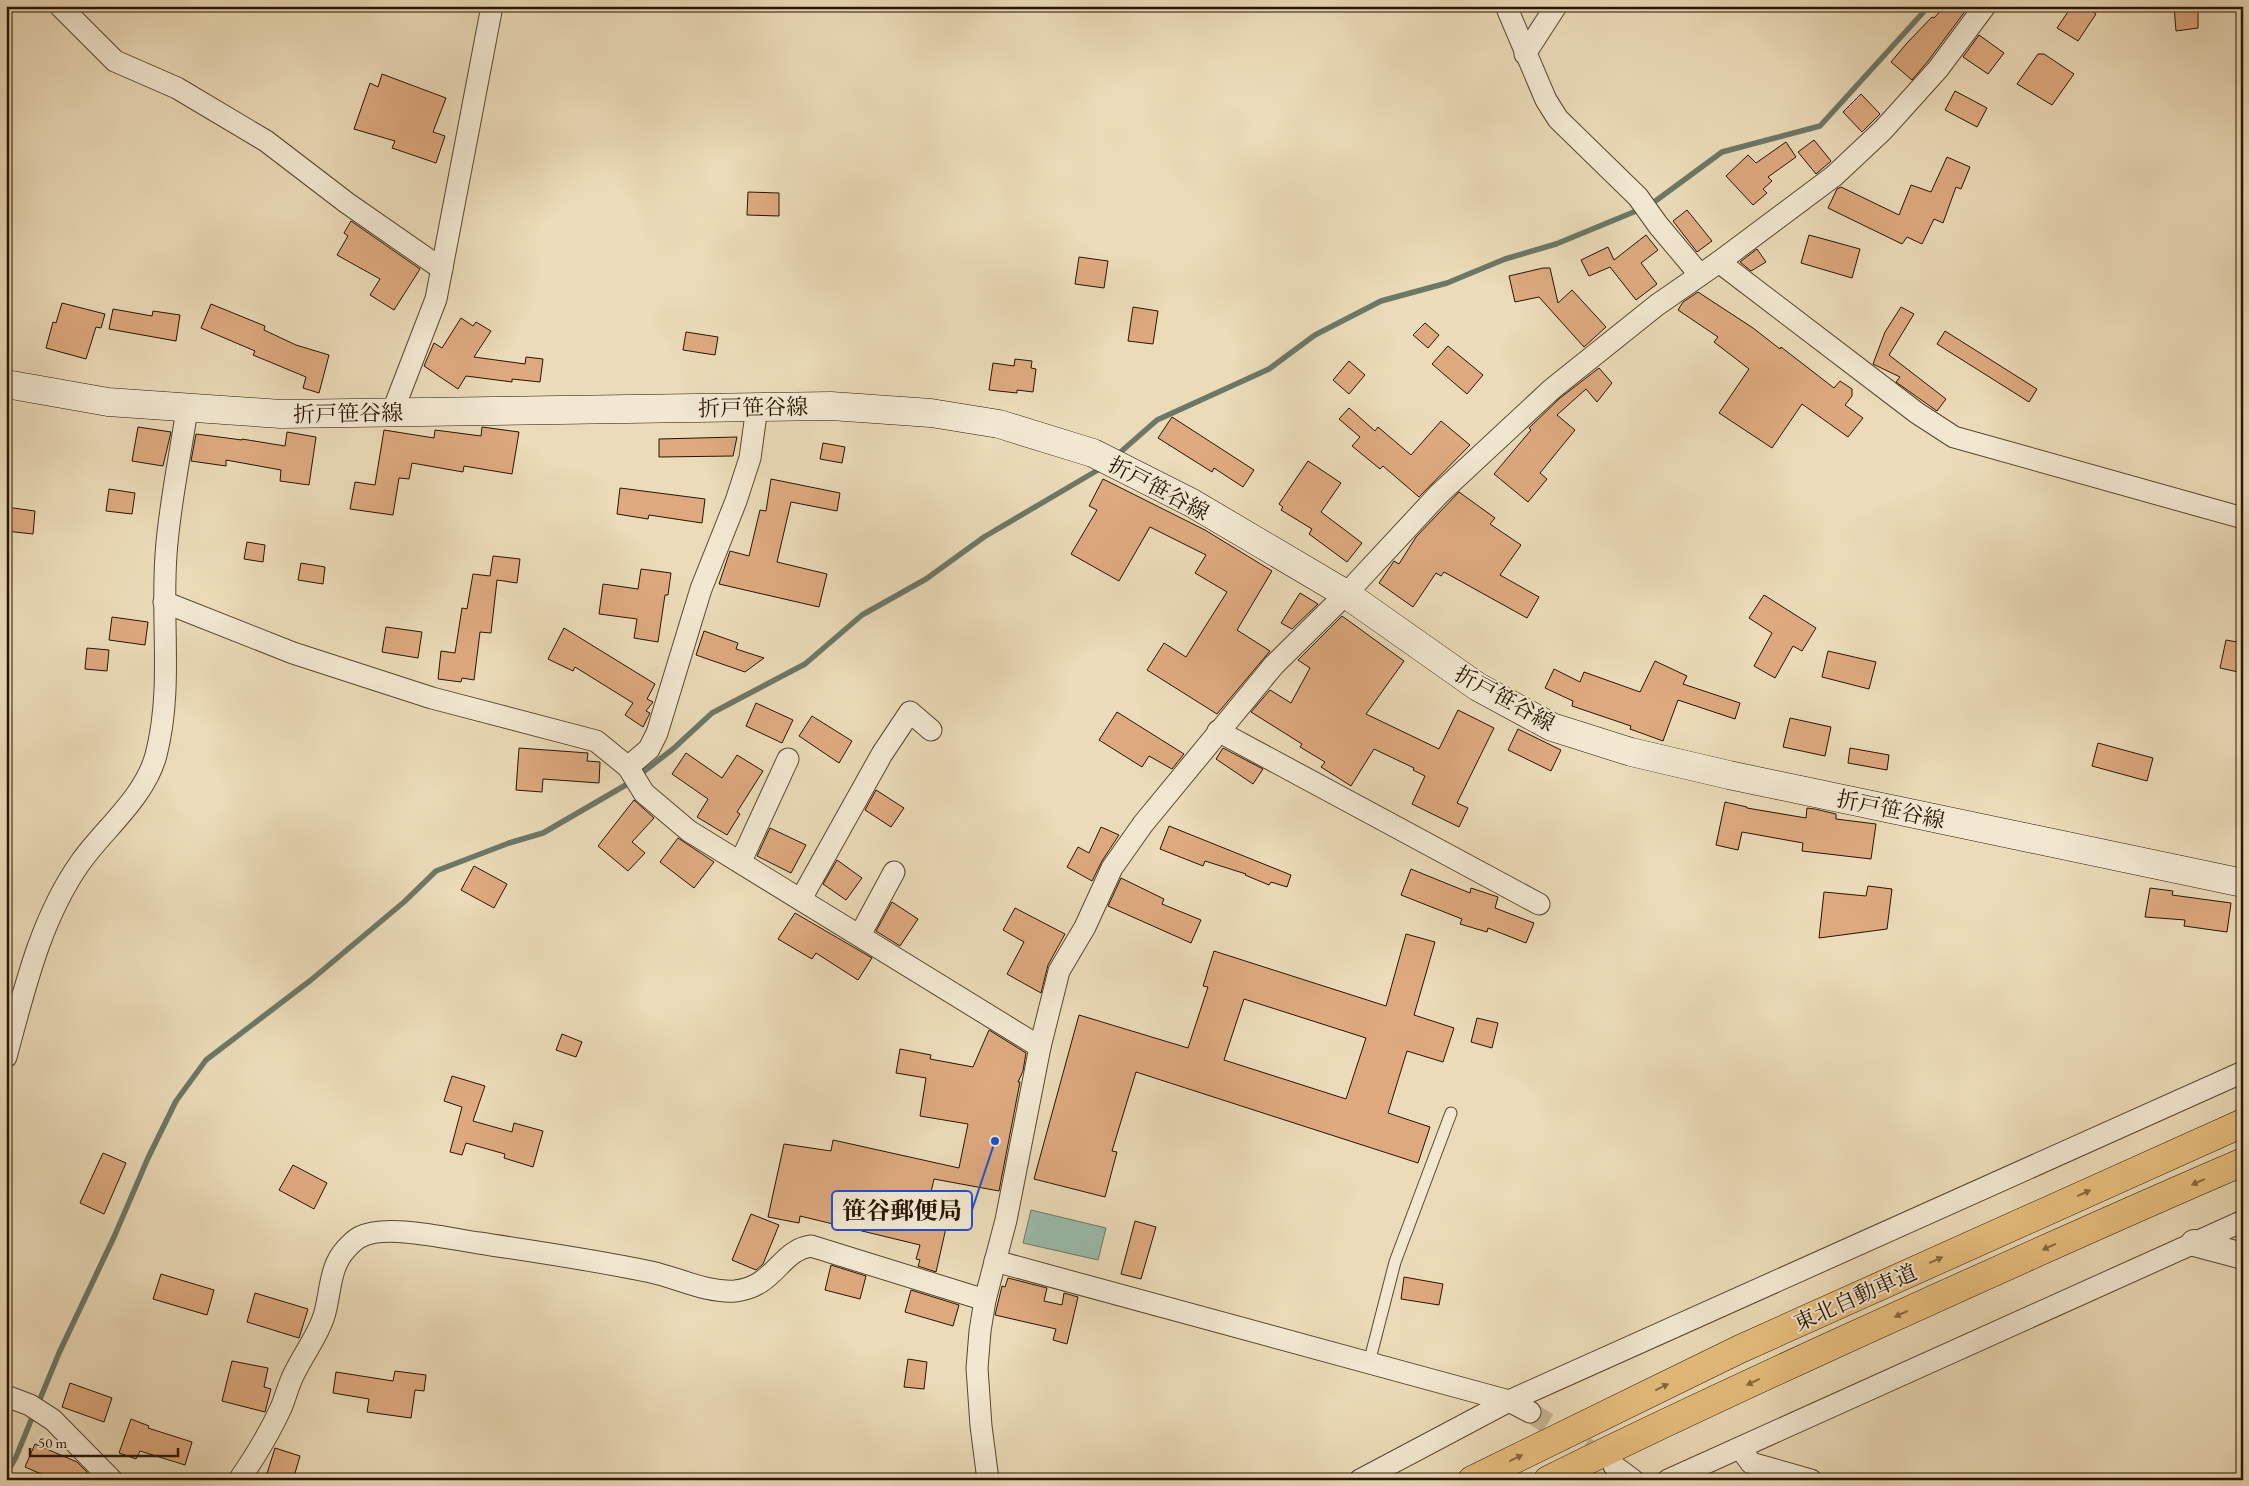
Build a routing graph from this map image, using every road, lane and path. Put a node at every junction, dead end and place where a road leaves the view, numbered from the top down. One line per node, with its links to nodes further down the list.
1 (60, 6): 8 (street)
2 (492, 6): 8 (street)
3 (1506, 6): 6 (street)
4 (1556, 6): 6 (street)
5 (1985, 6): 7 (street)
6 (1525, 54): 9 (street)
7 (1720, 262): 9 (street); 14 (street)
8 (442, 268): 13 (street)
9 (1700, 275): 15 (street)
10 (6, 384): 12 (main road, 折戸笹谷線)
11 (757, 407): 13 (main road, 折戸笹谷線); 15 (main road, 折戸笹谷線); 20 (street)
12 (187, 409): 13 (main road, 折戸笹谷線); 16 (street)
13 (392, 413)
14 (2243, 518)
15 (1346, 594): 18 (street); 23 (main road, 折戸笹谷線)
16 (164, 602): 20 (street); 28 (street)
17 (931, 730): 24 (street)
18 (1218, 731): 25 (street); 27 (street)
19 (788, 759): 21 (street)
20 (628, 767): 21 (street)
21 (741, 861): 24 (street)
22 (894, 872): 26 (street)
23 (2243, 883)
24 (801, 899): 26 (street)
25 (1539, 904)
26 (860, 935): 27 (street)
27 (1040, 1046): 36 (street)
28 (6, 1057)
29 (2243, 1072): 40 (street)
30 (1451, 1113): 38 (lane)
31 (2243, 1123): 48 (highway, 東北自動車道, one-way to 31)
32 (2243, 1162): 49 (highway, 東北自動車道, one-way to 49)
33 (2243, 1221): 34 (street)
34 (2194, 1243): 35 (street); 42 (street)
35 (2243, 1256)
36 (995, 1261): 37 (street); 38 (street)
37 (985, 1300): 45 (street); 46 (street)
38 (1369, 1363): 40 (street)
39 (6, 1396): 44 (street)
40 (1509, 1401): 41 (street); 47 (street)
41 (1530, 1412)
42 (1740, 1448): 51 (street); 52 (street)
43 (1614, 1466): 50 (street)
44 (112, 1480)
45 (239, 1480)
46 (988, 1480)
47 (1360, 1480)
48 (1472, 1480)
49 (1548, 1480)
50 (1633, 1480)
51 (1668, 1480)
52 (1811, 1480)

